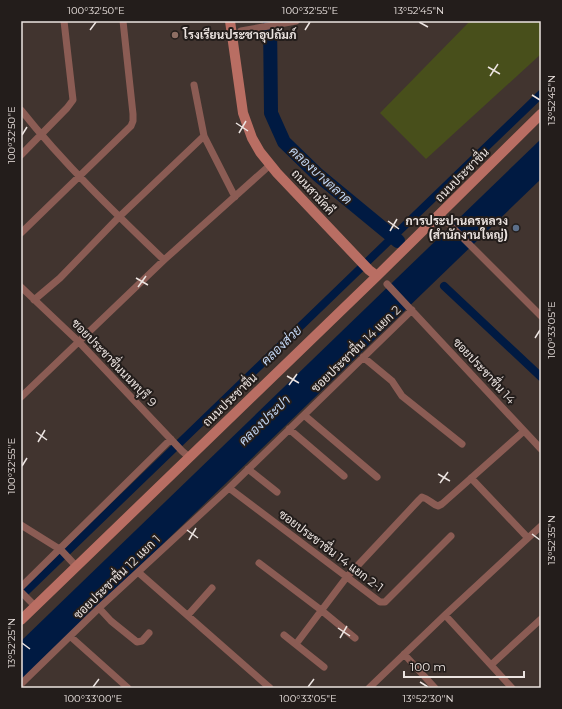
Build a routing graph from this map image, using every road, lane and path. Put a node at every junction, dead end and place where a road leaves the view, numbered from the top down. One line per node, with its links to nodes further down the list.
1 (64, 21): 9 (street)
2 (123, 21): 13 (street)
3 (230, 21): 12 (main road, ถนนสามัคคี)
4 (296, 21): 5 (street)
5 (241, 31)
6 (194, 85): 10 (street)
7 (21, 110): 9 (street)
8 (541, 114): 15 (main road, ถนนประชาชื่น)
9 (41, 135): 11 (street); 13 (street)
10 (204, 136): 14 (street); 16 (street)
11 (21, 155)
12 (270, 165): 14 (street); 19 (main road, ถนนสามัคคี)
13 (78, 176): 16 (street); 17 (street)
14 (235, 197): 18 (street)
15 (440, 215): 19 (main road, ถนนประชาชื่น); 24 (street)
16 (119, 217): 18 (street); 22 (street)
17 (21, 233)
18 (164, 260): 25 (street)
19 (373, 273): 34 (main road, ถนนประชาชื่น)
20 (387, 284): 23 (street, ซอยประชาชื่น 14)
21 (21, 287): 22 (street, ซอยประชาชื่นนนทบุรี 9)
22 (34, 300): 25 (street, ซอยประชาชื่นนนทบุรี 9)
23 (411, 309): 26 (street, ซอยประชาชื่น 14 แยก 2); 30 (street, ซอยประชาชื่น 14)
24 (541, 316)
25 (79, 342): 27 (street); 31 (street, ซอยประชาชื่นนนทบุรี 9)
26 (363, 357): 28 (street, ซอยประชาชื่น 14 แยก 2); 32 (street)
27 (21, 397)
28 (304, 415): 29 (street, ซอยประชาชื่น 14 แยก 2); 37 (street)
29 (289, 429): 35 (street, ซอยประชาชื่น 14 แยก 2); 36 (street)
30 (524, 430): 33 (street, ซอยประชาชื่น 14); 38 (street)
31 (172, 440): 34 (street, ซอยประชาชื่นนนทบุรี 9); 45 (street)
32 (462, 444)
33 (541, 449)
34 (185, 454): 46 (main road, ถนนประชาชื่น)
35 (248, 469): 39 (street, ซอยประชาชื่น 14 แยก 2); 40 (street)
36 (344, 476)
37 (377, 477)
38 (471, 478): 44 (street); 49 (street)
39 (229, 488): 48 (street, ซอยประชาชื่น 12 แยก 1); 49 (street, ซอยประชาชื่น 14 แยก 2-1)
40 (277, 492)
41 (21, 525): 45 (street)
42 (541, 526): 44 (street)
43 (451, 536): 49 (street, ซอยประชาชื่น 14 แยก 2-1)
44 (528, 538): 57 (street)
45 (60, 549): 46 (street); 50 (street)
46 (74, 563): 53 (main road, ถนนประชาชื่น)
47 (259, 563): 55 (street)
48 (138, 572): 54 (street, ซอยประชาชื่น 12 แยก 1); 56 (street)
49 (346, 578): 55 (street)
50 (21, 587)
51 (212, 588): 56 (street)
52 (21, 592): 53 (street)
53 (31, 602): 58 (main road, ถนนประชาชื่น)
54 (99, 608): 60 (street); 62 (street, ซอยประชาชื่น 12 แยก 1)
55 (322, 610): 63 (street); 64 (street)
56 (188, 615): 70 (street)
57 (445, 615): 65 (street); 66 (street)
58 (21, 619)
59 (541, 619): 66 (street)
60 (149, 633)
61 (284, 635): 64 (street)
62 (71, 637): 68 (street, ซอยประชาชื่น 12 แยก 1); 69 (street)
63 (355, 638)
64 (296, 644): 67 (street)
65 (404, 654): 71 (street); 72 (street)
66 (491, 665): 73 (street)
67 (324, 667)
68 (21, 684)
69 (128, 688)
70 (270, 688)
71 (369, 688)
72 (435, 688)
73 (512, 688)

